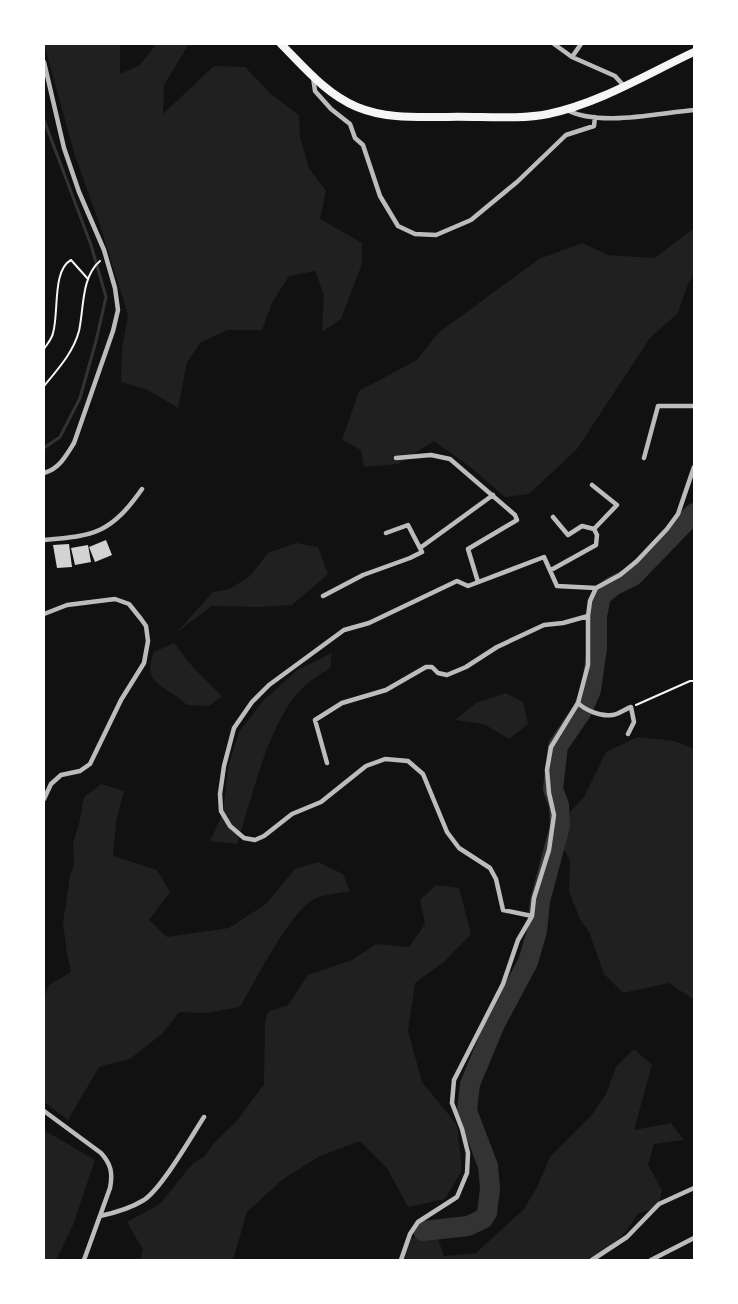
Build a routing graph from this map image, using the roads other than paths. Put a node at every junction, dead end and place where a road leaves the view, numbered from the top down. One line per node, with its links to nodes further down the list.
1 (281, 44): 7 (main road)
2 (554, 44): 5 (street)
3 (581, 44): 5 (street)
4 (694, 52): 8 (main road)
5 (572, 57): 8 (street)
6 (44, 62): 16 (street)
7 (313, 77): 9 (main road); 11 (street)
8 (624, 86): 9 (main road)
9 (564, 108): 11 (street)
10 (694, 110): 11 (street)
11 (595, 117)
12 (694, 406): 14 (street)
13 (396, 458): 19 (street)
14 (644, 458)
15 (694, 467): 27 (street)
16 (44, 473)
17 (592, 485): 21 (street)
18 (142, 489): 23 (street)
19 (493, 495): 24 (street); 26 (street)
20 (553, 517): 21 (street)
21 (594, 529): 25 (street)
22 (386, 532): 24 (street)
23 (44, 540)
24 (420, 548): 28 (street)
25 (551, 570): 26 (street); 27 (street)
26 (478, 582): 35 (street)
27 (596, 588): 30 (street)
28 (323, 596)
29 (44, 614): 34 (street)
30 (588, 616): 31 (street); 33 (street)
31 (578, 703): 32 (street); 35 (street)
32 (628, 734)
33 (327, 763)
34 (44, 799)
35 (532, 916): 42 (street)
36 (44, 1111): 39 (street)
37 (204, 1117): 39 (street)
38 (694, 1188): 43 (street)
39 (100, 1216): 41 (street)
40 (694, 1238): 44 (street)
41 (84, 1260)
42 (401, 1260)
43 (592, 1260)
44 (651, 1260)

